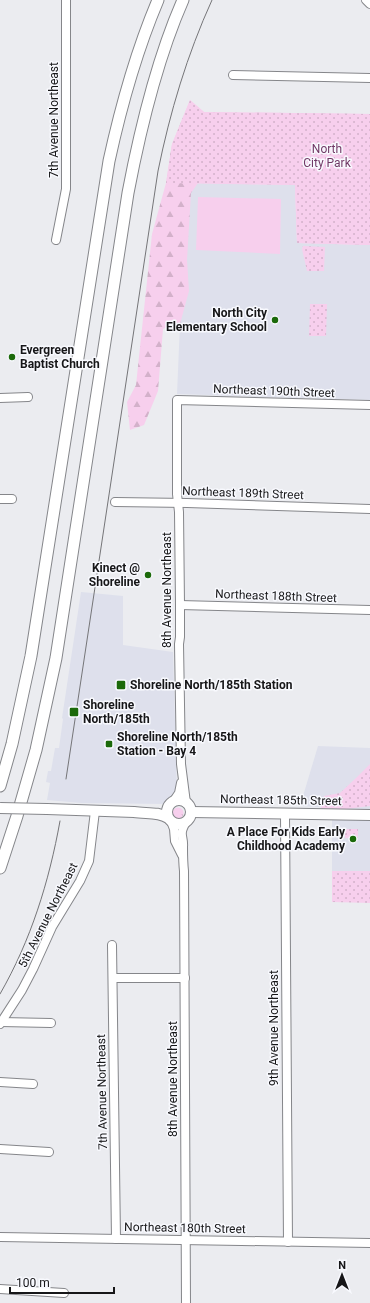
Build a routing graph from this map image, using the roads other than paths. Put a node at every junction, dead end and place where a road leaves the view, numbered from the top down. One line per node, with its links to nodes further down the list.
1 (66, 0): 8 (street, 7th Avenue Northeast)
2 (158, 0): 21 (highway)
3 (183, 0): 32 (highway)
4 (366, 0): 5 (street)
5 (370, 4)
6 (233, 76): 7 (street)
7 (370, 78)
8 (56, 240)
9 (28, 397): 10 (street)
10 (0, 398)
11 (177, 400): 12 (street, Northeast 190th Street); 16 (street, 8th Avenue Northeast)
12 (370, 405)
13 (0, 499): 14 (street)
14 (12, 499)
15 (115, 502): 16 (street, Northeast 189th Street)
16 (178, 503): 17 (street, Northeast 189th Street); 18 (street, 8th Avenue Northeast)
17 (370, 509)
18 (180, 605): 19 (street, Northeast 188th Street); 20 (street, 8th Avenue Northeast)
19 (370, 610)
20 (182, 780): 22 (street, 8th Avenue Northeast); 23 (street, 8th Avenue Northeast)
21 (0, 786)
22 (171, 803): 23 (main road); 26 (main road); 29 (main road)
23 (188, 807): 27 (main road, Northeast 185th Street); 30 (main road)
24 (0, 808): 25 (main road, bridge)
25 (95, 810): 26 (main road); 36 (street, 5th Avenue Northeast)
26 (134, 812): 29 (main road)
27 (284, 814): 28 (main road, Northeast 185th Street); 45 (street, 9th Avenue Northeast)
28 (370, 815)
29 (170, 819): 30 (main road); 31 (street, 8th Avenue Northeast)
30 (186, 822): 31 (street, 8th Avenue Northeast)
31 (182, 855): 35 (street, 8th Avenue Northeast)
32 (0, 868)
33 (112, 945): 34 (street, 7th Avenue Northeast)
34 (113, 978): 35 (street); 43 (street, 7th Avenue Northeast)
35 (185, 978): 44 (street, 8th Avenue Northeast)
36 (0, 1023): 37 (street)
37 (51, 1023)
38 (0, 1082): 39 (street)
39 (32, 1084)
40 (0, 1148): 41 (street)
41 (50, 1152)
42 (0, 1237): 43 (street, Northeast 180th Street)
43 (116, 1239): 44 (street, Northeast 180th Street)
44 (185, 1240): 45 (street, Northeast 180th Street); 49 (street, 8th Avenue Northeast)
45 (288, 1242): 46 (street, Northeast 180th Street)
46 (370, 1242)
47 (0, 1290): 48 (street)
48 (64, 1293)
49 (186, 1303)

